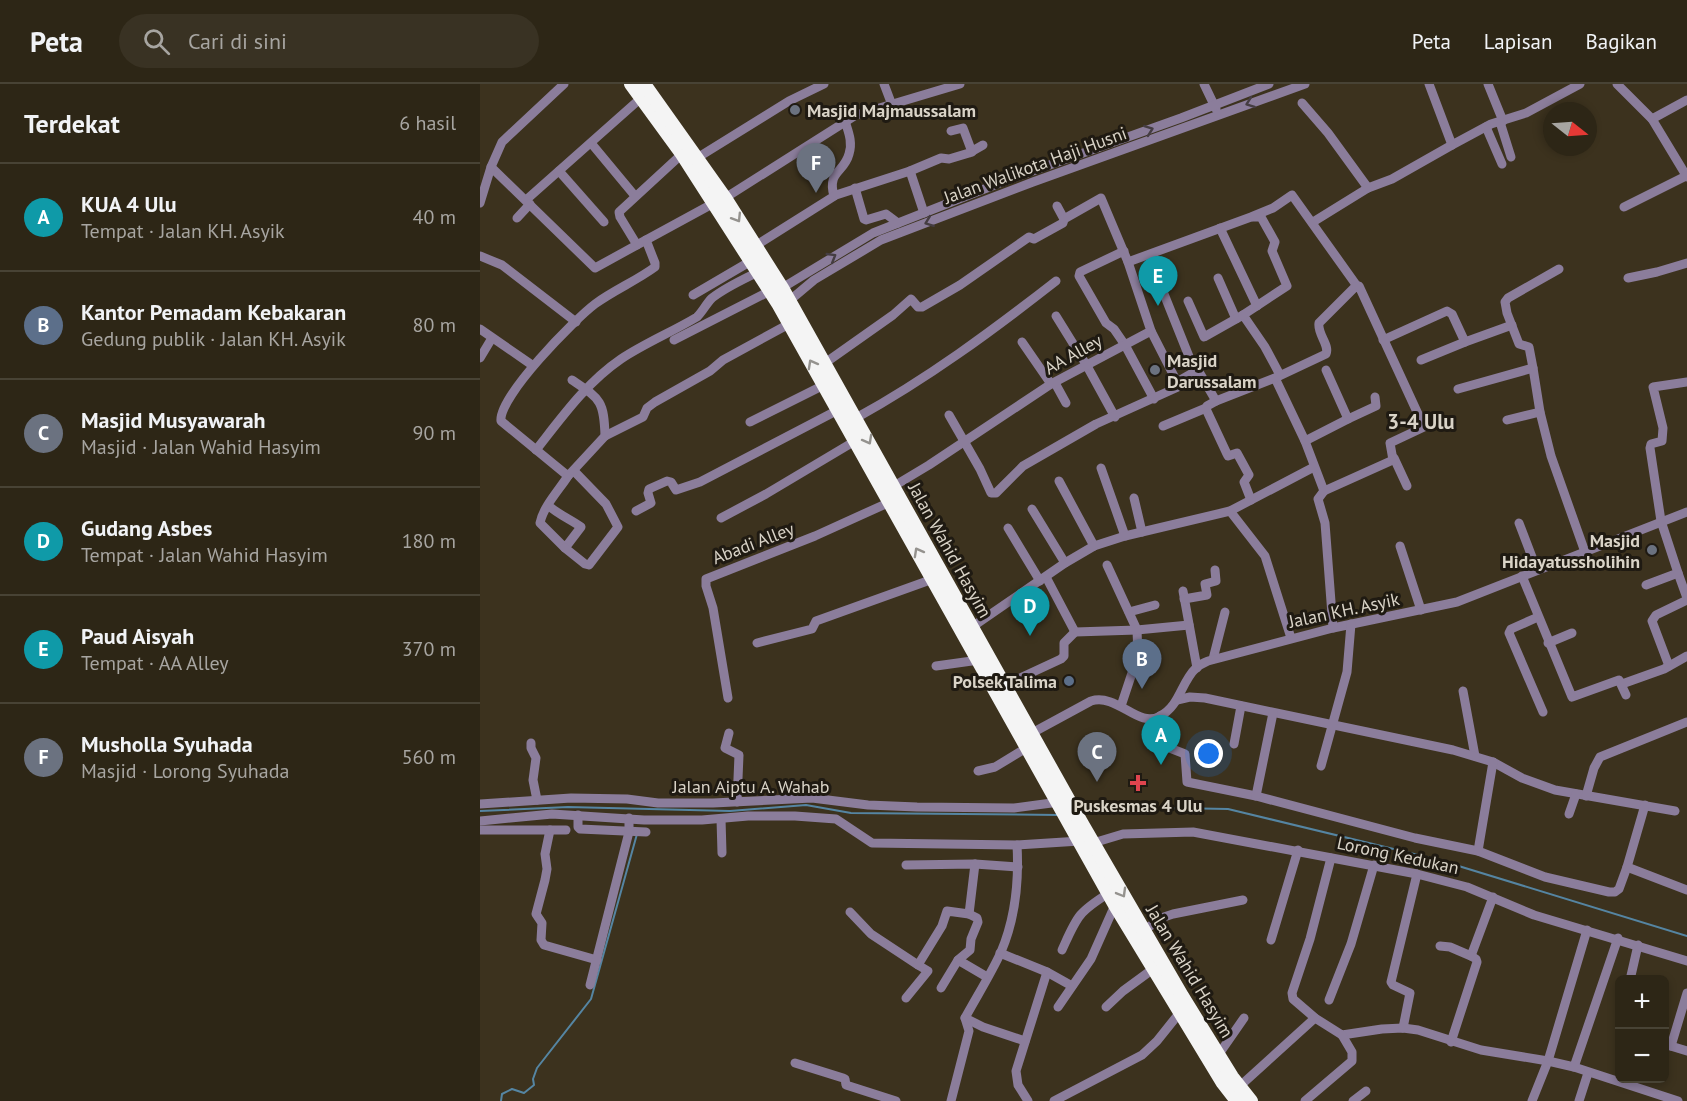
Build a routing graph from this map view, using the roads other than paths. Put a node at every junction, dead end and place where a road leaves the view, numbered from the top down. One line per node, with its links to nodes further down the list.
1 (564, 84): 33 (street)
2 (631, 84): 15 (highway, Jalan Wahid Hasyim)
3 (644, 84): 31 (highway, Jalan Wahid Hasyim)
4 (884, 84): 18 (street)
5 (958, 84): 18 (street)
6 (1204, 84): 19 (street)
7 (1269, 84): 14 (street, Jalan Walikota Haji Husni)
8 (1305, 84): 19 (street, Jalan Walikota Haji Husni, one-way to 19)
9 (1429, 84): 27 (street)
10 (1488, 84): 22 (street)
11 (1580, 84): 22 (street)
12 (1617, 84): 20 (street)
13 (818, 85): 31 (street)
14 (1250, 87): 19 (street, Jalan Walikota Haji Husni)
15 (641, 99): 25 (street); 29 (highway, Jalan Wahid Hasyim)
16 (1687, 100): 20 (street)
17 (1302, 103): 38 (street)
18 (892, 105): 21 (street)
19 (1216, 110): 46 (street, Jalan Walikota Haji Husni, one-way to 19); 67 (street, Jalan Walikota Haji Husni, one-way to 67)
20 (1652, 118): 36 (street)
21 (845, 121): 40 (street); 41 (street)
22 (1501, 121): 23 (street); 30 (street)
23 (1486, 127): 27 (street); 32 (street)
24 (951, 130): 28 (street)
25 (591, 142): 34 (street); 39 (street)
26 (983, 145): 28 (street)
27 (1452, 145): 38 (street)
28 (972, 152): 35 (street)
29 (682, 154): 39 (street); 41 (highway, Jalan Wahid Hasyim)
30 (1511, 157)
31 (697, 158): 41 (highway, Jalan Wahid Hasyim)
32 (1502, 164)
33 (491, 167): 42 (street); 43 (street)
34 (559, 171): 42 (street); 50 (street)
35 (910, 171): 37 (street); 46 (street)
36 (1686, 177): 45 (street)
37 (855, 188): 40 (street); 52 (street)
38 (1368, 188): 51 (street)
39 (635, 196): 54 (street)
40 (834, 196): 55 (street)
41 (720, 201): 54 (street); 55 (highway, Jalan Wahid Hasyim, one-way to 55); 60 (highway, Jalan Wahid Hasyim)
42 (528, 202): 48 (street); 54 (street)
43 (480, 203)
44 (1057, 206): 49 (street)
45 (1624, 207)
46 (924, 213): 52 (street, Jalan Walikota Haji Husni)
47 (1251, 217): 51 (street); 53 (street); 70 (street)
48 (517, 218)
49 (1064, 219): 56 (street); 86 (street)
50 (604, 222)
51 (1313, 222): 66 (street)
52 (898, 223): 67 (street, Jalan Walikota Haji Husni, one-way to 52)
53 (1220, 228): 58 (street); 70 (street)
54 (641, 242): 73 (street)
55 (755, 246): 67 (highway, Jalan Wahid Hasyim)
56 (1124, 250): 58 (street); 83 (street)
57 (480, 256): 73 (street)
58 (1128, 262): 77 (street)
59 (1687, 263): 63 (street)
60 (755, 266): 67 (highway, Jalan Wahid Hasyim); 68 (street); 98 (street)
61 (1559, 269): 75 (street)
62 (1218, 278): 72 (street)
63 (1628, 278)
64 (1056, 281): 109 (street)
65 (1160, 284): 90 (street)
66 (1357, 286): 80 (street); 92 (street)
67 (781, 293): 74 (highway, Jalan Wahid Hasyim); 79 (street); 86 (highway, Jalan Wahid Hasyim)
68 (693, 295)
69 (1188, 301): 72 (street)
70 (1257, 306): 72 (street)
71 (1056, 316): 88 (street)
72 (1239, 317): 92 (street)
73 (576, 322): 87 (street)
74 (789, 324): 97 (highway, Jalan Wahid Hasyim, one-way to 74); 114 (street)
75 (1512, 325): 82 (street); 89 (street)
76 (480, 329): 78 (street)
77 (1150, 331): 83 (street, AA Alley); 94 (street)
78 (492, 338): 84 (street); 87 (street)
79 (674, 340)
80 (1383, 340): 82 (street); 119 (street)
81 (1022, 342): 96 (street)
82 (1465, 342): 85 (street)
83 (1125, 345): 88 (street, AA Alley); 101 (street)
84 (480, 358)
85 (1421, 360)
86 (825, 363): 109 (highway, Jalan Wahid Hasyim)
87 (532, 365): 118 (street)
88 (1087, 366): 96 (street, AA Alley); 108 (street)
89 (1533, 368): 99 (street); 106 (street)
90 (1198, 370): 94 (street); 102 (street)
91 (1326, 370): 110 (street)
92 (1277, 376): 102 (street); 116 (street)
93 (572, 380): 98 (street)
94 (1177, 382): 101 (street)
95 (1687, 382): 137 (street)
96 (1053, 384): 103 (street); 117 (street, AA Alley)
97 (824, 385): 105 (highway, Jalan Wahid Hasyim); 112 (street)
98 (585, 389): 114 (street); 118 (street)
99 (1458, 389)
100 (1375, 397): 110 (street)
101 (1154, 399): 108 (street)
102 (1216, 401): 104 (street)
103 (1066, 403)
104 (1206, 408): 113 (street); 129 (street)
105 (838, 410): 115 (highway, Jalan Wahid Hasyim); 133 (street)
106 (1540, 412): 111 (street); 145 (street)
107 (949, 415): 117 (street)
108 (1115, 417): 117 (street)
109 (856, 418): 120 (highway, Jalan Wahid Hasyim, one-way to 120)
110 (1348, 419): 116 (street)
111 (1507, 420)
112 (750, 422)
113 (1163, 426)
114 (605, 436): 123 (street)
115 (855, 441): 120 (highway, Jalan Wahid Hasyim); 136 (street)
116 (1305, 441): 121 (street)
117 (964, 442): 125 (street, AA Alley)
118 (536, 450): 123 (street)
119 (1394, 458): 126 (street); 127 (street)
120 (876, 466): 125 (highway, Jalan Wahid Hasyim); 130 (highway, Jalan Wahid Hasyim)
121 (1314, 467): 127 (street); 129 (street)
122 (1101, 468): 141 (street)
123 (571, 473): 131 (street); 144 (street)
124 (1059, 481): 142 (street)
125 (894, 486): 164 (highway, Jalan Wahid Hasyim)
126 (1407, 486)
127 (1324, 491): 165 (street)
128 (1134, 498): 140 (street)
129 (1251, 500): 134 (street)
130 (890, 502): 152 (highway, Jalan Wahid Hasyim, one-way to 130); 182 (street, Abadi Alley)
131 (549, 506): 144 (street); 144 (street)
132 (1032, 509): 146 (street)
133 (636, 511)
134 (1230, 511): 140 (street); 169 (street)
135 (1687, 512): 137 (street, Jalan KH. Asyik)
136 (721, 518)
137 (1661, 521): 145 (street, Jalan KH. Asyik); 150 (street)
138 (1520, 523): 149 (street)
139 (1008, 528): 153 (street)
140 (1142, 532): 141 (street)
141 (1125, 536): 142 (street)
142 (1094, 546): 146 (street)
143 (1400, 546): 158 (street)
144 (565, 548)
145 (1585, 552): 149 (street, Jalan KH. Asyik)
146 (1065, 563): 153 (street)
147 (1107, 566): 159 (street)
148 (1215, 570): 163 (street)
149 (1537, 570): 151 (street, Jalan KH. Asyik)
150 (1678, 573): 154 (street); 155 (street)
151 (1522, 576): 158 (street, Jalan KH. Asyik); 161 (street)
152 (933, 579): 170 (street); 174 (highway, Jalan Wahid Hasyim)
153 (1043, 579): 164 (street); 167 (street)
154 (1685, 582): 156 (street)
155 (1646, 585)
156 (1687, 599): 176 (street)
157 (1155, 605): 159 (street)
158 (1421, 610): 162 (street, Jalan KH. Asyik)
159 (1129, 612): 166 (street)
160 (1225, 612): 173 (street)
161 (1538, 617): 171 (street); 186 (street)
162 (1351, 624): 165 (street, Jalan KH. Asyik); 190 (street)
163 (1189, 625): 166 (street); 177 (street)
164 (972, 627): 179 (highway, Jalan Wahid Hasyim)
165 (1333, 628): 169 (street, Jalan KH. Asyik)
166 (1137, 630): 167 (street); 184 (street)
167 (1075, 633): 179 (street)
168 (1572, 633): 171 (street)
169 (1291, 638): 173 (street, Jalan KH. Asyik)
170 (757, 643)
171 (1548, 643): 178 (street)
172 (1687, 656): 176 (street)
173 (1214, 659): 177 (street, Jalan KH. Asyik)
174 (979, 660): 175 (street); 195 (highway, Jalan Wahid Hasyim)
175 (936, 666)
176 (1669, 666): 178 (street)
177 (1197, 668): 183 (street)
178 (1622, 684): 181 (street)
179 (1005, 685): 192 (highway, Jalan Wahid Hasyim)
180 (1463, 691): 196 (street)
181 (1626, 694)
182 (728, 698)
183 (1177, 700): 185 (street); 188 (street)
184 (1121, 706): 188 (street); 192 (street)
185 (1241, 706): 187 (street); 194 (street)
186 (1543, 712)
187 (1273, 713): 190 (street); 201 (street)
188 (1160, 717): 201 (street)
189 (1687, 722): 202 (street)
190 (1333, 726): 196 (street); 198 (street)
191 (729, 733): 204 (street)
192 (1032, 733): 205 (highway, Jalan Wahid Hasyim)
193 (531, 743): 203 (street)
194 (1233, 744)
195 (1028, 747): 199 (street); 205 (highway, Jalan Wahid Hasyim)
196 (1475, 756): 197 (street)
197 (1492, 762): 200 (street); 221 (street)
198 (1321, 766)
199 (978, 771)
200 (1575, 794): 202 (street); 209 (street)
201 (1256, 796): 221 (street)
202 (1586, 796): 207 (street)
203 (537, 800): 204 (street, Jalan Aiptu A. Wahab); 206 (street, Jalan Aiptu A. Wahab)
204 (737, 802): 205 (street, Jalan Aiptu A. Wahab)
205 (1063, 802): 218 (highway, Jalan Wahid Hasyim)
206 (486, 804): 213 (street)
207 (1645, 805): 208 (street); 228 (street)
208 (1675, 811)
209 (1569, 814)
210 (578, 815): 211 (street, Lorong Kedukan); 213 (street, Lorong Kedukan); 217 (street)
211 (631, 819): 212 (street, Lorong Kedukan); 217 (street)
212 (721, 819): 219 (street, Lorong Kedukan); 222 (street)
213 (488, 822): 214 (street); 215 (street)
214 (480, 830)
215 (550, 830): 216 (street); 245 (street)
216 (566, 830)
217 (636, 832): 245 (street)
218 (1087, 842): 219 (street, Lorong Kedukan); 220 (street, Lorong Kedukan); 232 (highway, Jalan Wahid Hasyim); 236 (highway, Jalan Wahid Hasyim, one-way to 236)
219 (1017, 845): 227 (street)
220 (1298, 850): 223 (street, Lorong Kedukan); 239 (street)
221 (1478, 851): 228 (street)
222 (722, 853)
223 (1331, 858): 226 (street, Lorong Kedukan); 265 (street)
224 (975, 864): 225 (street); 227 (street); 235 (street)
225 (906, 865)
226 (1374, 865): 229 (street, Lorong Kedukan); 258 (street)
227 (1018, 867): 243 (street)
228 (1627, 867): 230 (street)
229 (1417, 874): 231 (street, Lorong Kedukan); 266 (street)
230 (1687, 890)
231 (1493, 897): 237 (street, Lorong Kedukan); 244 (street)
232 (1112, 899): 242 (street); 249 (highway, Jalan Wahid Hasyim); 255 (street)
233 (1242, 900): 236 (street)
234 (850, 912): 248 (street)
235 (969, 914): 246 (street); 248 (street)
236 (1144, 930): 273 (highway, Jalan Wahid Hasyim)
237 (1587, 930): 238 (street, Lorong Kedukan); 274 (street)
238 (1618, 938): 240 (street, Lorong Kedukan); 276 (street)
239 (1271, 940)
240 (1638, 945): 247 (street, Lorong Kedukan); 252 (street)
241 (1440, 946): 244 (street)
242 (1062, 950)
243 (1000, 953): 251 (street); 253 (street)
244 (1471, 956): 269 (street)
245 (597, 960): 254 (street)
246 (958, 960): 250 (street); 253 (street)
247 (1687, 961)
248 (918, 965): 250 (street)
249 (1153, 969): 261 (street); 262 (highway, Jalan Wahid Hasyim)
250 (928, 971): 257 (street)
251 (1047, 972): 255 (street); 268 (street)
252 (1631, 975)
253 (987, 977): 263 (street)
254 (590, 985)
255 (1072, 986): 260 (street)
256 (1687, 993): 259 (street)
257 (906, 998)
258 (1329, 1000)
259 (1685, 1006): 270 (street)
260 (1058, 1007)
261 (1106, 1007)
262 (1181, 1011): 284 (street); 285 (highway, Jalan Wahid Hasyim)
263 (965, 1018): 268 (street); 282 (street)
264 (1244, 1018): 273 (street)
265 (1315, 1018): 267 (street); 278 (street)
266 (1403, 1028): 267 (street); 269 (street)
267 (1342, 1035): 287 (street)
268 (1025, 1041): 283 (street)
269 (1451, 1042): 274 (street)
270 (1669, 1043)
271 (1669, 1045): 272 (street)
272 (1687, 1051)
273 (1219, 1054): 278 (highway, Jalan Wahid Hasyim)
274 (1548, 1060): 276 (street); 289 (street)
275 (795, 1063): 281 (street)
276 (1574, 1067): 277 (street)
277 (1588, 1073): 280 (street); 290 (street)
278 (1240, 1086): 286 (highway, Jalan Wahid Hasyim)
279 (1366, 1091): 288 (street)
280 (1649, 1097): 291 (street)
281 (896, 1101)
282 (951, 1101)
283 (1028, 1101)
284 (1054, 1101)
285 (1237, 1101)
286 (1251, 1101)
287 (1305, 1101)
288 (1353, 1101)
289 (1532, 1101)
290 (1579, 1101)
291 (1678, 1101)

